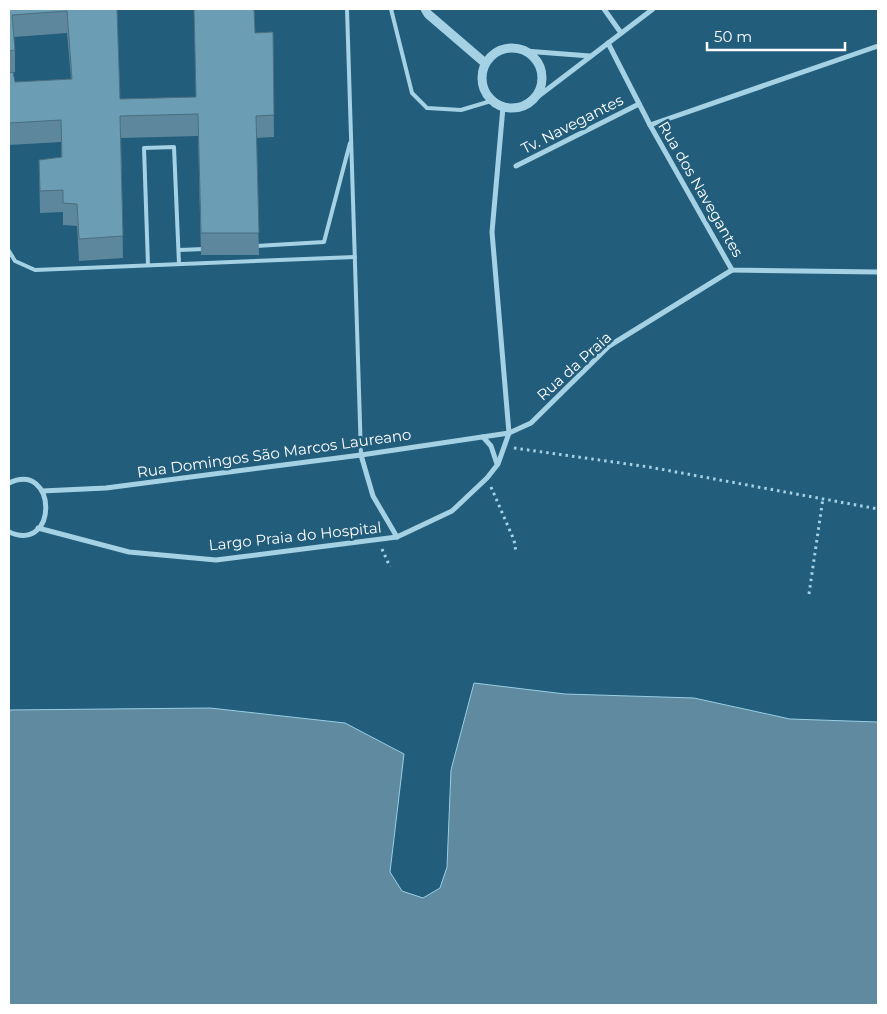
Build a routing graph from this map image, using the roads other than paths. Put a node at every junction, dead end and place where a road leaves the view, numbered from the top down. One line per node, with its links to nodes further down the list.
1 (348, 9): 17 (lane)
2 (391, 9): 13 (lane)
3 (425, 9): 11 (street)
4 (604, 9): 6 (street)
5 (653, 9): 6 (street)
6 (621, 33): 7 (street)
7 (608, 42): 10 (street); 14 (street, Rua dos Navegantes)
8 (878, 46): 16 (street)
9 (525, 51): 10 (street); 11 (street); 12 (street)
10 (590, 56): 12 (street)
11 (485, 62): 13 (street)
12 (536, 98): 15 (street)
13 (491, 101): 15 (street)
14 (639, 104): 16 (street, Rua dos Navegantes); 18 (street, Tv. Navegantes)
15 (503, 107): 28 (street, Largo Praia do Hospital)
16 (650, 125): 26 (street, Rua dos Navegantes)
17 (352, 139): 19 (lane); 23 (lane)
18 (516, 166)
19 (246, 246)
20 (208, 248): 21 (lane)
21 (178, 250): 24 (lane); 25 (lane)
22 (9, 251): 25 (lane)
23 (355, 257): 24 (lane); 30 (lane)
24 (179, 264): 25 (lane)
25 (148, 265)
26 (732, 270): 27 (street, Rua dos Navegantes); 28 (street, Rua da Praia)
27 (878, 272)
28 (509, 433): 29 (street, Rua Domingos São Marcos Laureano); 31 (street, Largo Praia do Hospital)
29 (483, 437): 30 (street, Rua Domingos São Marcos Laureano); 31 (street)
30 (361, 455): 33 (street, Rua Domingos São Marcos Laureano); 36 (street)
31 (498, 464): 36 (street, Largo Praia do Hospital)
32 (9, 483): 33 (street)
33 (42, 491): 34 (street)
34 (38, 528): 35 (street); 36 (street, Largo Praia do Hospital)
35 (9, 532)
36 (397, 537)

